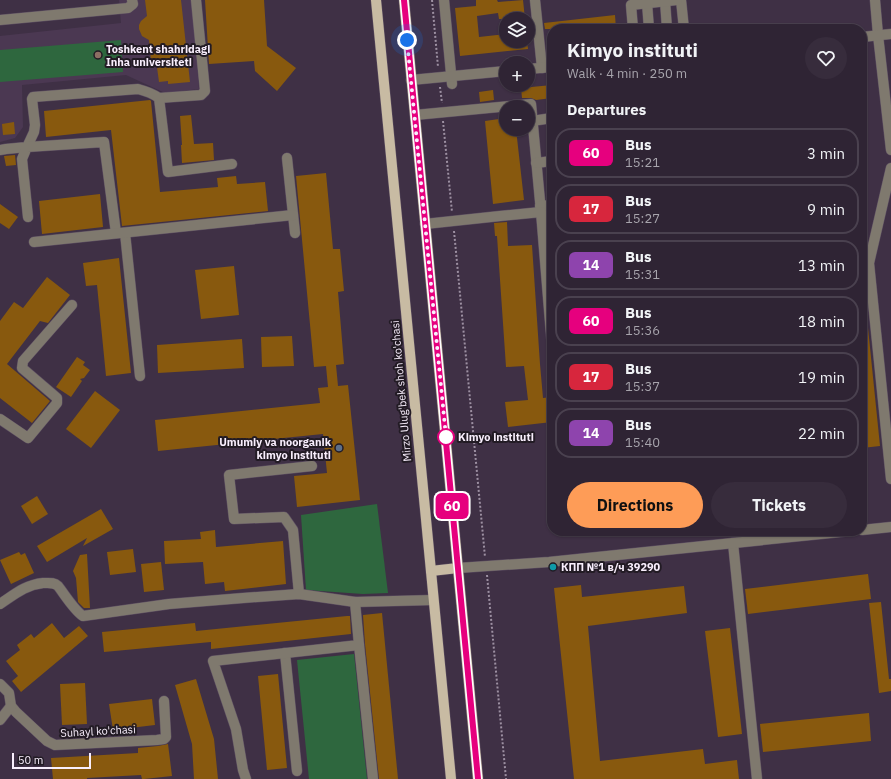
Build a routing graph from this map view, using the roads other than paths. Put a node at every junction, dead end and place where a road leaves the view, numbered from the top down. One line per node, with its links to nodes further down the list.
1 (132, 0): 12 (street)
2 (196, 0): 25 (street)
3 (376, 0): 58 (main road, Mirzo Ulug'bek shoh ko'chasi)
4 (404, 0): 23 (main road)
5 (444, 0): 24 (street)
6 (535, 0): 20 (street)
7 (677, 0): 10 (street)
8 (681, 0): 16 (street)
9 (875, 0): 18 (street)
10 (665, 1): 11 (street); 15 (street)
11 (647, 3): 13 (street); 14 (street)
12 (0, 20)
13 (633, 24)
14 (649, 24)
15 (667, 24)
16 (683, 24)
17 (891, 34): 18 (street)
18 (878, 35): 19 (street); 33 (street)
19 (867, 36)
20 (547, 67): 21 (street)
21 (535, 68)
22 (499, 72): 23 (street)
23 (411, 80): 27 (main road)
24 (452, 84)
25 (159, 98): 31 (street); 37 (street)
26 (499, 107): 27 (street)
27 (414, 115): 43 (main road)
28 (547, 118): 29 (street)
29 (535, 120)
30 (534, 136): 36 (street)
31 (27, 147): 32 (street); 42 (street); 44 (street)
32 (0, 150)
33 (891, 150)
34 (287, 158): 41 (street)
35 (547, 161): 36 (street)
36 (536, 162): 40 (street)
37 (232, 164)
38 (891, 168): 52 (street)
39 (547, 207): 40 (street)
40 (541, 209): 43 (street); 47 (street)
41 (293, 214): 44 (street); 45 (street)
42 (28, 217)
43 (425, 224): 57 (main road)
44 (121, 233): 46 (street); 49 (street)
45 (295, 233)
46 (34, 242)
47 (547, 284)
48 (72, 305): 50 (street)
49 (140, 376)
50 (0, 419)
51 (312, 466): 59 (street)
52 (891, 479)
53 (891, 527): 54 (street)
54 (867, 529)
55 (801, 536): 56 (street)
56 (733, 543): 57 (street); 74 (street)
57 (458, 568): 58 (main road); 73 (main road)
58 (431, 570): 60 (main road, Mirzo Ulug'bek shoh ko'chasi)
59 (299, 594): 61 (street); 62 (street)
60 (434, 600): 61 (street); 72 (main road, Mirzo Ulug'bek shoh ko'chasi)
61 (355, 602): 63 (street)
62 (0, 604)
63 (359, 645): 64 (street); 71 (street)
64 (285, 653): 69 (street); 70 (street)
65 (0, 684): 67 (street, Suhayl ko'chasi)
66 (164, 701): 67 (street, Suhayl ko'chasi)
67 (11, 706): 68 (street)
68 (0, 720)
69 (297, 771)
70 (246, 779)
71 (373, 779)
72 (451, 779)
73 (478, 779)
74 (757, 779)

